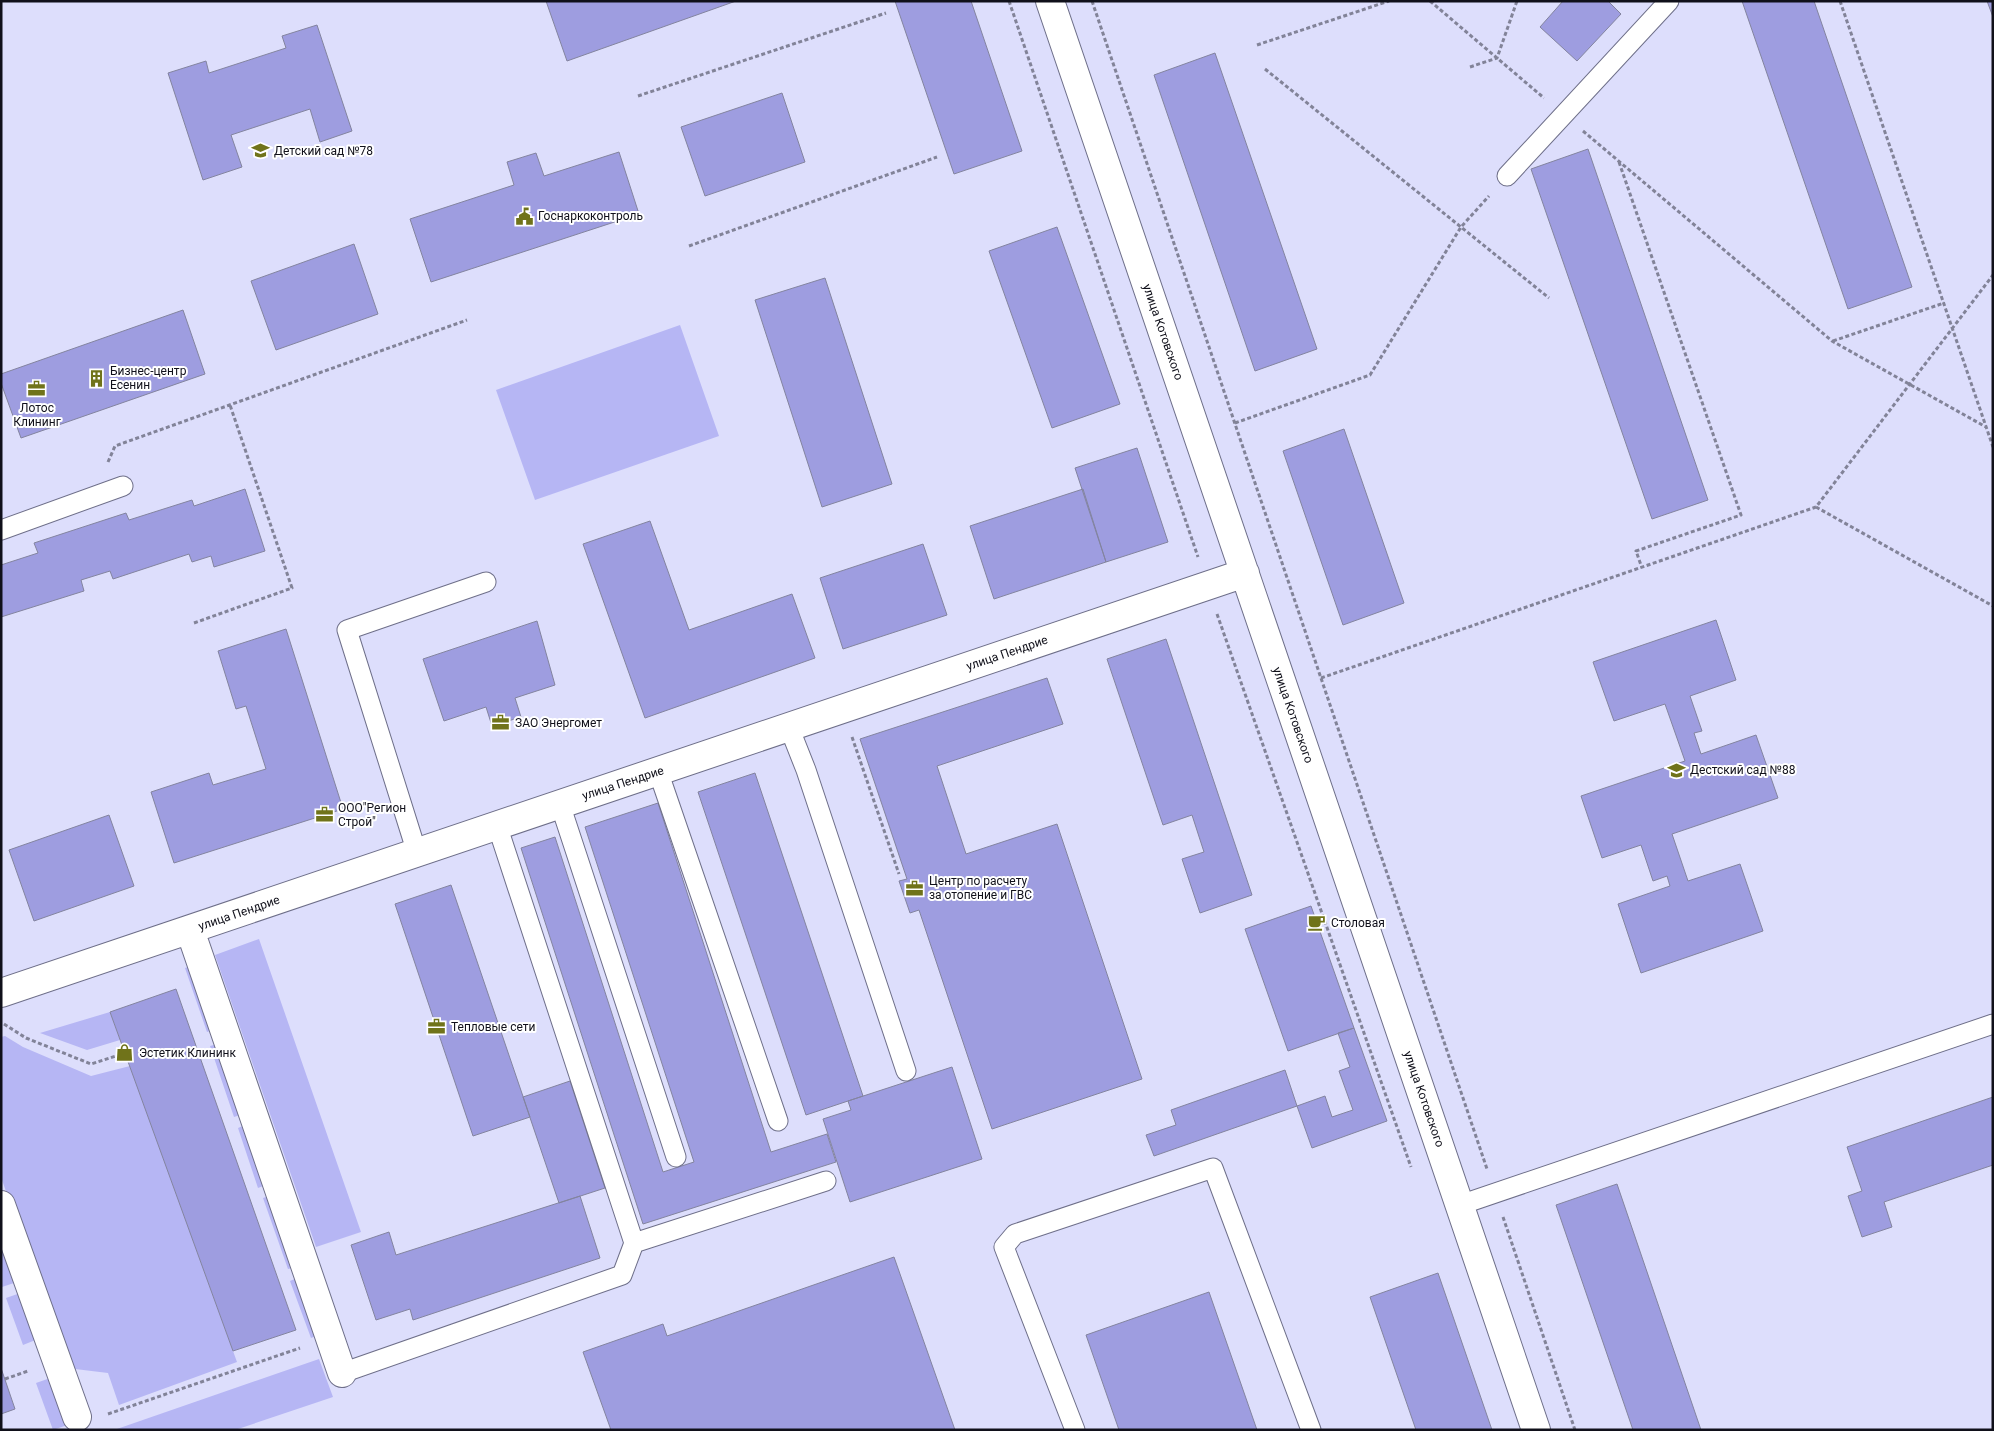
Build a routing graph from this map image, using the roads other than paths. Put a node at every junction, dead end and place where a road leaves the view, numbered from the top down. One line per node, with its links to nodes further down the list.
1 (1050, 1): 6 (street, улица Котовского)
2 (1669, 1): 3 (lane)
3 (1507, 176)
4 (123, 486): 5 (lane)
5 (1, 530)
6 (1245, 573): 8 (street, улица Пендрие); 21 (street, улица Котовского)
7 (486, 582): 12 (lane)
8 (789, 727): 9 (street, улица Пендрие); 16 (lane)
9 (658, 771): 10 (street, улица Пендрие); 17 (lane)
10 (560, 804): 11 (street, улица Пендрие); 18 (lane)
11 (497, 826): 12 (street, улица Пендрие); 22 (lane)
12 (417, 853): 13 (street, улица Пендрие)
13 (190, 930): 14 (street, улица Пендрие); 23 (street)
14 (1, 993)
15 (1993, 1024): 21 (lane)
16 (906, 1071)
17 (778, 1121)
18 (676, 1157)
19 (826, 1181): 22 (lane)
20 (1, 1205): 24 (street)
21 (1460, 1205): 27 (street, улица Котовского)
22 (634, 1243): 23 (lane)
23 (342, 1373)
24 (89, 1417)
25 (1075, 1430): 26 (lane)
26 (1311, 1430)
27 (1536, 1430)

